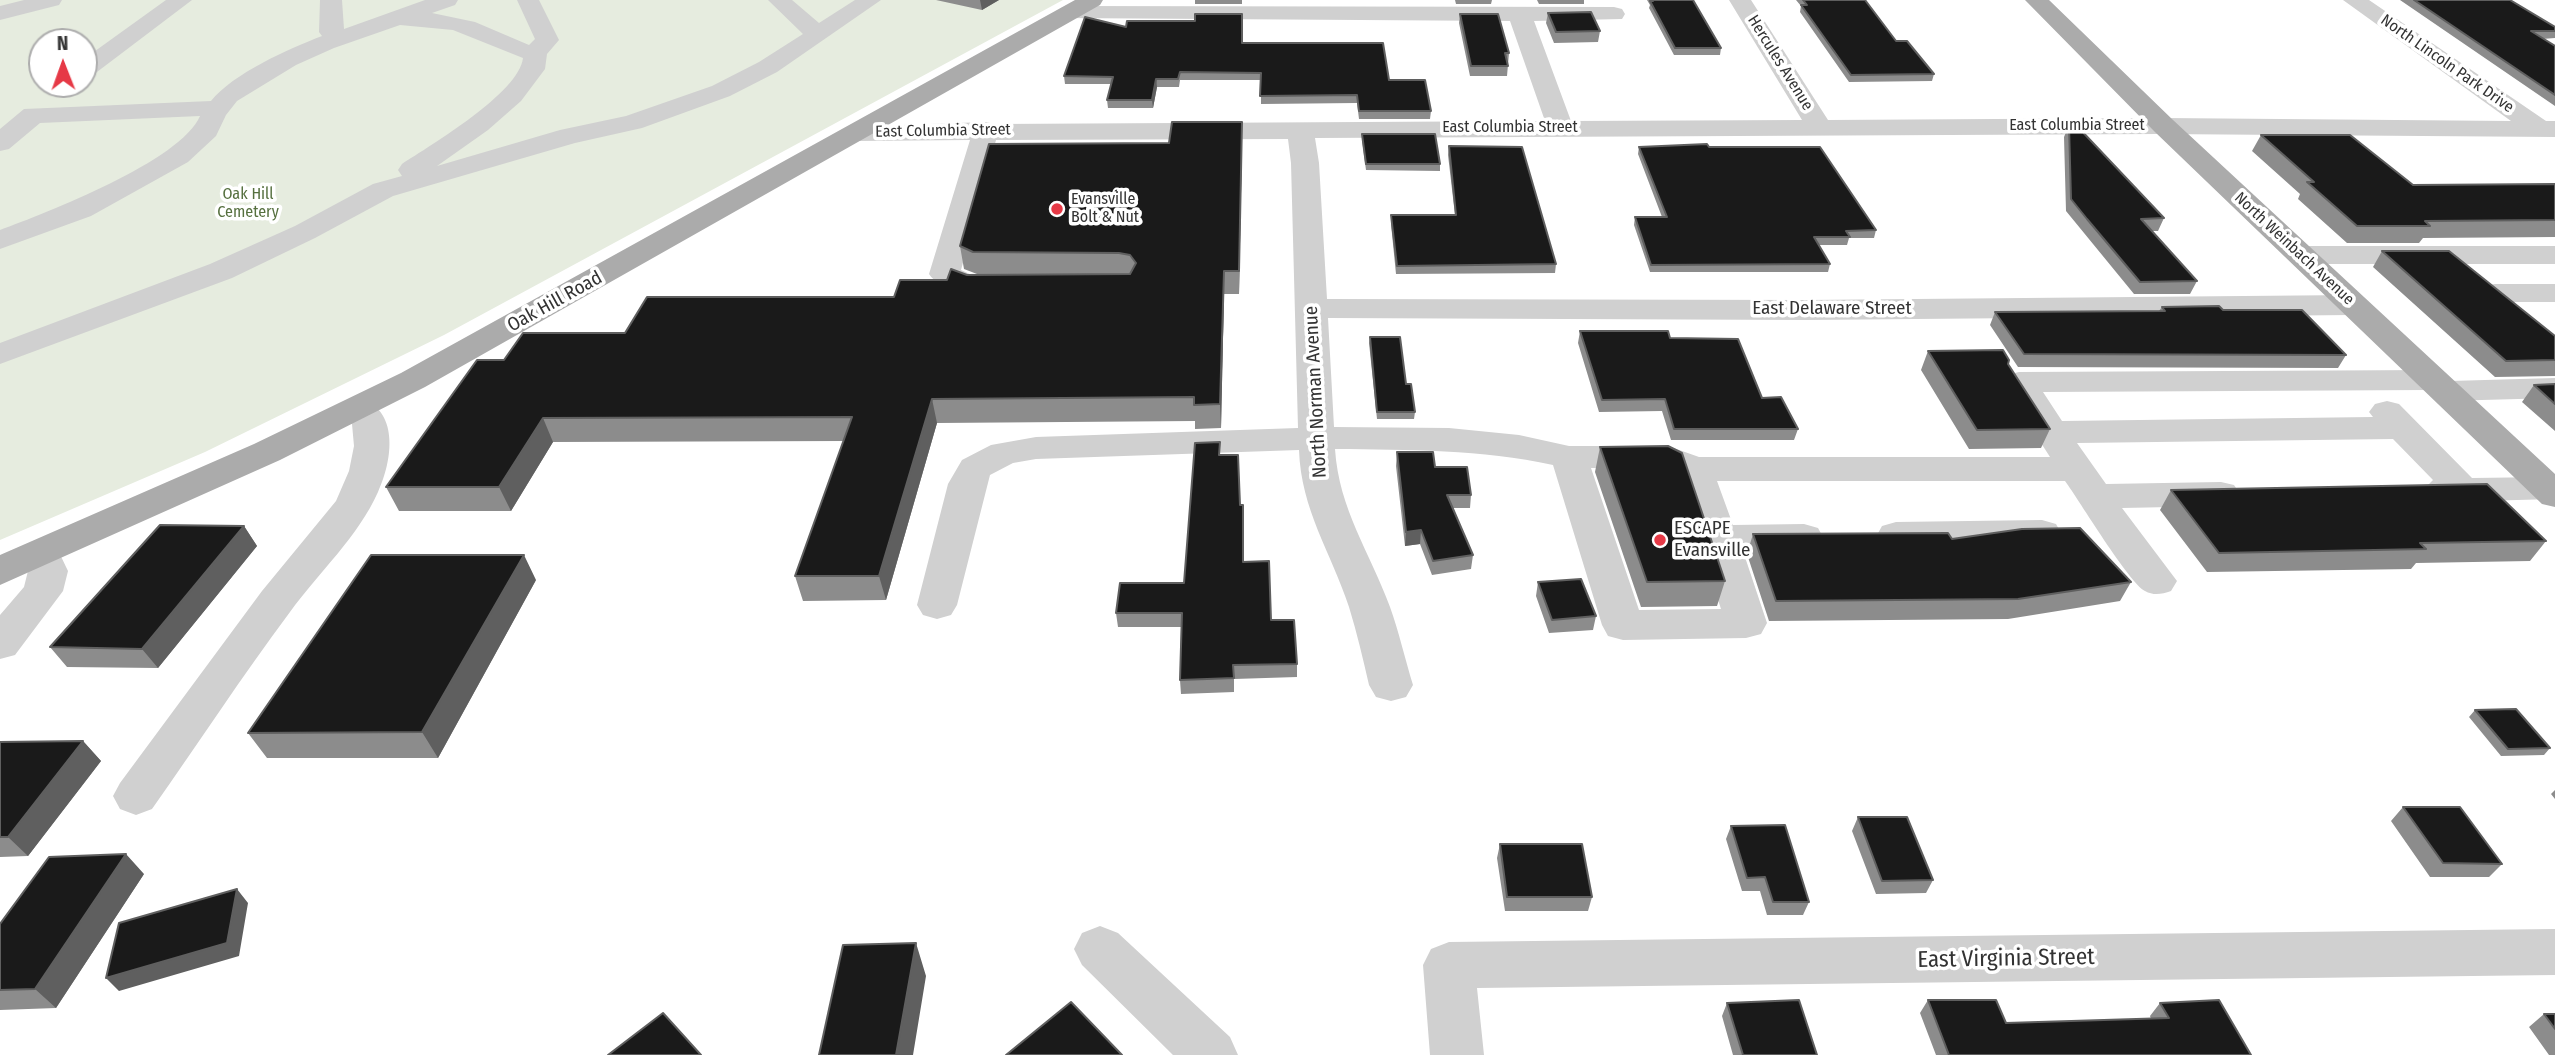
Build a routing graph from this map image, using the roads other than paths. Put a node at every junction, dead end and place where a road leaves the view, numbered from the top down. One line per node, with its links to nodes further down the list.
1 (51, 0): 13 (street)
2 (181, 0): 19 (street)
3 (331, 0): 18 (street)
4 (447, 0): 16 (street)
5 (779, 0): 17 (street)
6 (870, 0): 17 (street)
7 (1740, 0): 25 (street, Hercules Avenue)
8 (2036, 0): 26 (main road, North Weinbach Avenue)
9 (2354, 0): 28 (street, North Lincoln Park Drive)
10 (539, 5): 20 (street)
11 (1081, 7): 12 (street); 30 (main road, Oak Hill Road)
12 (1315, 7): 15 (street)
13 (0, 13)
14 (1614, 14): 15 (street)
15 (1520, 15): 24 (street)
16 (396, 19): 18 (street); 20 (street)
17 (817, 34): 31 (street)
18 (345, 37): 22 (street)
19 (98, 60)
20 (534, 61): 31 (street); 33 (street)
21 (52, 98): 23 (street)
22 (219, 108): 23 (street); 34 (street)
23 (33, 115): 32 (street)
24 (1560, 127): 25 (street, East Columbia Street); 27 (street, East Columbia Street)
25 (1819, 127): 26 (street, East Columbia Street)
26 (2165, 127): 28 (street, East Columbia Street); 35 (main road, North Weinbach Avenue)
27 (1300, 129): 29 (street, East Columbia Street); 42 (street, North Norman Avenue)
28 (2547, 129)
29 (986, 130): 30 (street, East Columbia Street); 38 (street)
30 (856, 133): 48 (main road, Oak Hill Road)
31 (569, 136): 33 (street)
32 (0, 143)
33 (383, 190): 44 (street)
34 (0, 240)
35 (2301, 255): 36 (street); 41 (main road, North Weinbach Avenue)
36 (2446, 255): 37 (street); 39 (street)
37 (2555, 255)
38 (1025, 287)
39 (2495, 293): 40 (street); 43 (street)
40 (2555, 293)
41 (2353, 304): 42 (street, East Delaware Street); 46 (main road, North Weinbach Avenue)
42 (1311, 308): 51 (street, North Norman Avenue)
43 (2533, 324)
44 (0, 354)
45 (2356, 380): 46 (street); 49 (street); 50 (street)
46 (2439, 385): 47 (street); 57 (main road, North Weinbach Avenue)
47 (2555, 388)
48 (356, 408): 61 (main road, Oak Hill Road); 67 (street)
49 (2403, 428): 50 (street); 55 (street)
50 (2052, 432): 54 (street)
51 (1317, 438): 52 (street); 64 (street); 66 (street, North Norman Avenue)
52 (1569, 457): 53 (street); 60 (street)
53 (1694, 469): 54 (street); 60 (street)
54 (2086, 482): 58 (street); 59 (street)
55 (2463, 490): 56 (street); 57 (street)
56 (2409, 491)
57 (2552, 492)
58 (2259, 493)
59 (2118, 531): 60 (street); 63 (street)
60 (1719, 538)
61 (41, 553): 62 (main road, Oak Hill Road); 65 (street)
62 (0, 571)
63 (2157, 581)
64 (937, 605)
65 (0, 644)
66 (1391, 685)
67 (136, 796)
68 (1100, 949): 70 (street)
69 (2555, 952): 71 (street, East Virginia Street)
70 (1211, 1055)
71 (1457, 1055)

